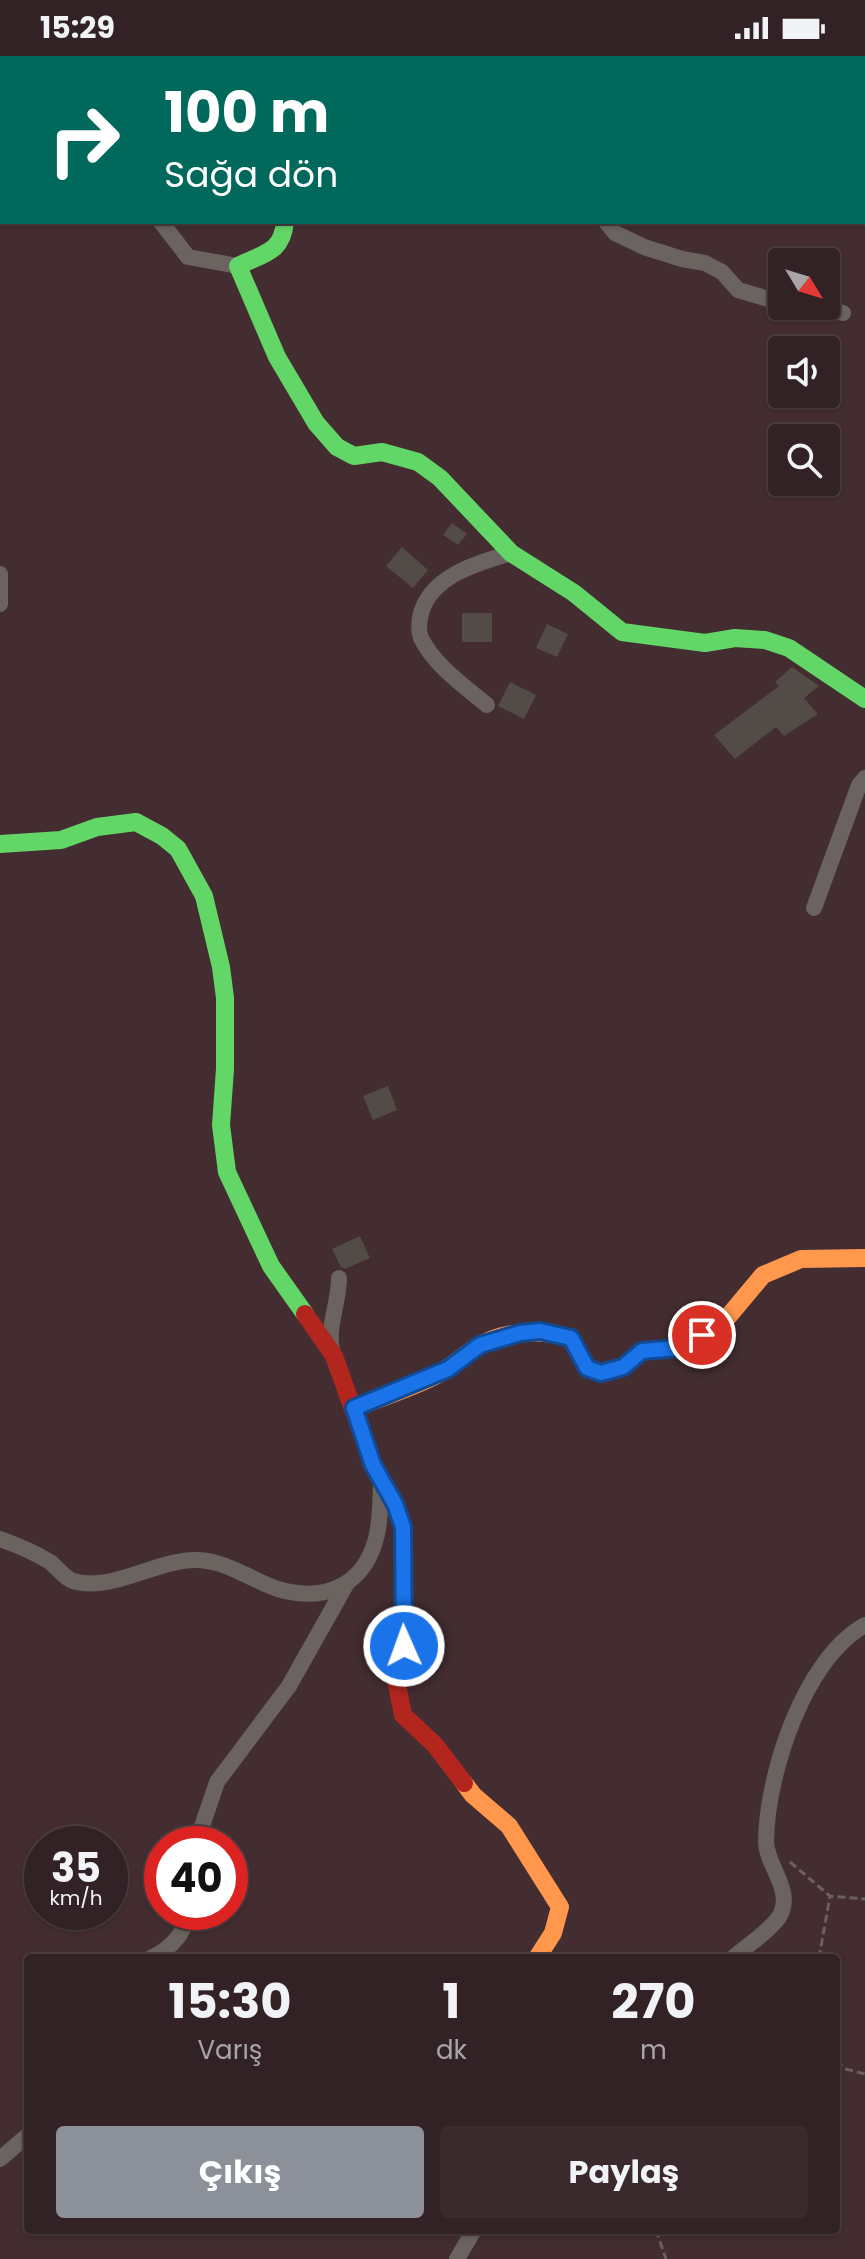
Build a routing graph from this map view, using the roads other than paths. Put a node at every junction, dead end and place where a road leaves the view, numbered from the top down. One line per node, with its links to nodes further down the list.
1 (163, 224): 4 (street)
2 (285, 224): 4 (street)
3 (608, 224): 5 (street)
4 (238, 266): 8 (street)
5 (768, 299)
6 (840, 312): 7 (street)
7 (843, 313)
8 (511, 553): 11 (street); 12 (street)
9 (0, 574): 10 (street)
10 (0, 604)
11 (865, 699)
12 (487, 705)
13 (865, 778): 15 (street)
14 (0, 844): 18 (street)
15 (814, 908)
16 (865, 1258): 19 (street)
17 (339, 1278): 18 (street)
18 (334, 1356): 19 (street)
19 (354, 1408): 20 (street)
20 (381, 1480): 22 (street); 27 (street)
21 (0, 1539): 22 (street)
22 (347, 1583): 24 (street)
23 (865, 1625): 28 (street)
24 (202, 1826)
25 (184, 1930): 26 (street)
26 (160, 1954)
27 (540, 1954)
28 (738, 1954)
29 (24, 2138): 30 (street)
30 (0, 2159)
31 (472, 2234): 32 (street)
32 (457, 2259)

